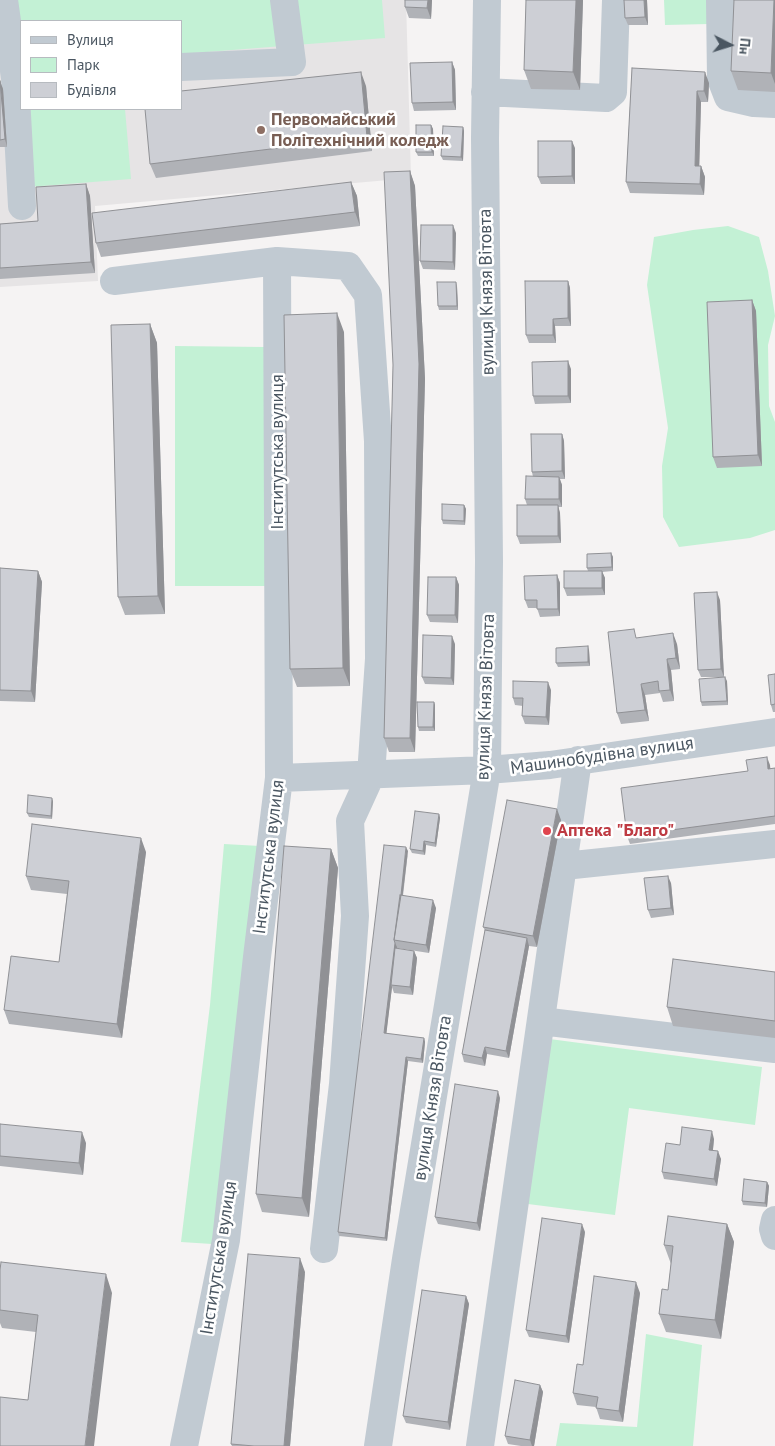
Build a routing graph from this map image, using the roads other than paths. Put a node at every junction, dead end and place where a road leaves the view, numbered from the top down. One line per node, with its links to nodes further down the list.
1 (4, 0): 7 (street)
2 (284, 0): 6 (street)
3 (487, 0): 8 (street, вулиця Князя Вітовта)
4 (616, 0): 8 (street)
5 (720, 0): 9 (street)
6 (182, 67)
7 (18, 78): 10 (street)
8 (486, 92): 15 (street, вулиця Князя Вітовта)
9 (775, 104)
10 (22, 206)
11 (277, 262): 12 (street); 16 (street); 17 (street, Інститутська вулиця)
12 (114, 281)
13 (775, 732): 14 (street, Машинобудівна вулиця)
14 (578, 760): 15 (street, Машинобудівна вулиця); 19 (street)
15 (487, 770): 16 (street, Машинобудівна вулиця); 24 (street, вулиця Князя Вітовта)
16 (371, 774): 17 (street, Машинобудівна вулиця); 22 (street)
17 (279, 778): 23 (street, Інститутська вулиця)
18 (775, 844): 19 (street)
19 (564, 866): 20 (street)
20 (542, 1021): 21 (street); 25 (street)
21 (775, 1049)
22 (324, 1249)
23 (184, 1446)
24 (378, 1446)
25 (480, 1446)

